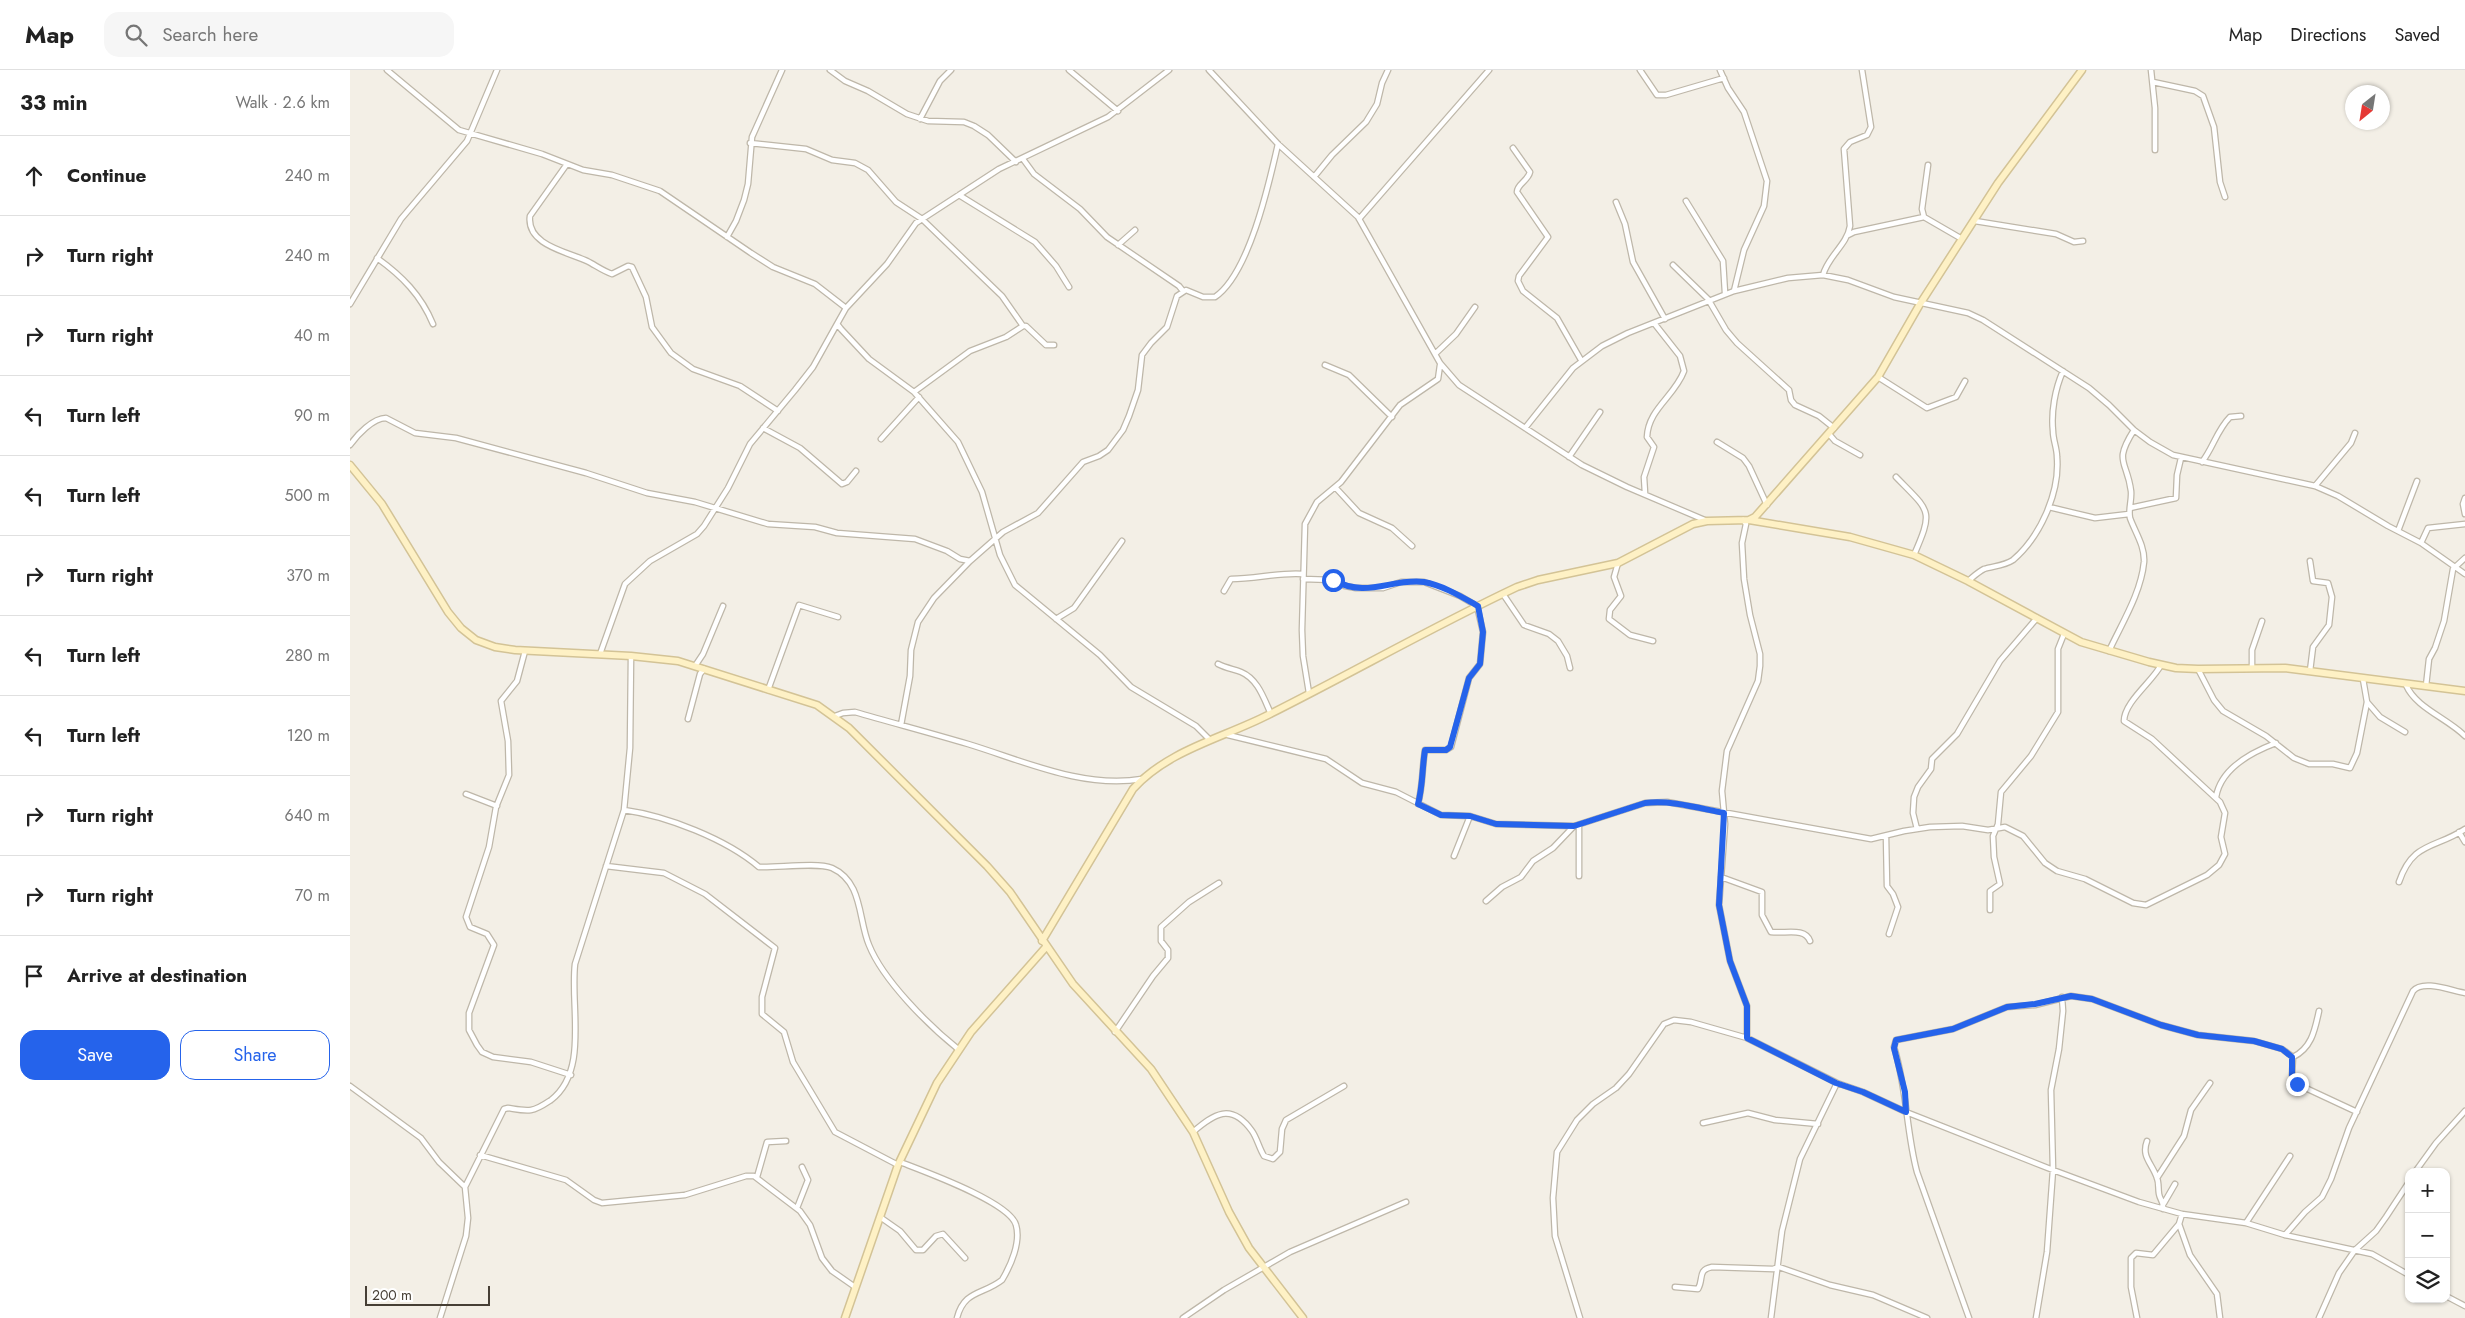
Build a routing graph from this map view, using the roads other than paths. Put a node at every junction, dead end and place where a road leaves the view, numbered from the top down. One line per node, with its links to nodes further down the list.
1 (387, 70): 20 (street)
2 (497, 70): 20 (street)
3 (782, 70): 21 (street)
4 (830, 70): 19 (street)
5 (951, 70): 19 (street)
6 (1069, 70): 18 (street)
7 (1169, 70): 18 (street)
8 (1209, 70): 22 (street)
9 (1388, 70): 29 (street)
10 (1488, 70): 36 (street)
11 (1640, 70): 16 (street)
12 (1720, 70): 16 (street)
13 (1862, 70): 40 (street)
14 (2082, 70): 37 (main road)
15 (2151, 70): 17 (street)
16 (1724, 78): 49 (street)
17 (2153, 82): 24 (street); 31 (street)
18 (1118, 111): 25 (street)
19 (920, 119): 26 (street)
20 (469, 134): 27 (street); 44 (street)
21 (750, 143): 35 (street); 39 (street)
22 (1278, 144): 29 (street); 48 (street)
23 (1513, 148): 63 (street)
24 (2155, 150)
25 (1023, 158): 26 (street); 43 (street)
26 (1016, 162): 30 (street)
27 (567, 164): 39 (street); 71 (street)
28 (1928, 165): 34 (street)
29 (1314, 177): 36 (street)
30 (959, 195): 35 (street); 47 (street)
31 (2225, 197)
32 (1686, 201): 50 (street)
33 (1616, 202): 56 (street)
34 (1924, 217): 40 (street); 41 (street)
35 (922, 219): 55 (street); 60 (street)
36 (1360, 219): 62 (street)
37 (1975, 221): 41 (main road); 42 (street)
38 (1135, 230): 43 (street)
39 (726, 237): 55 (street)
40 (1846, 237): 46 (street)
41 (1962, 239): 53 (main road)
42 (2083, 241)
43 (1118, 245): 48 (street)
44 (377, 258): 52 (street); 58 (street)
45 (1673, 264): 51 (street)
46 (1822, 275): 49 (street); 53 (street)
47 (1069, 287)
48 (1183, 291): 105 (street)
49 (1734, 291): 50 (street)
50 (1725, 293): 51 (street)
51 (1708, 299): 56 (street); 78 (street)
52 (350, 304)
53 (1920, 304): 66 (street); 67 (main road)
54 (1475, 307): 62 (street)
55 (846, 308): 59 (street)
56 (1665, 319): 57 (street)
57 (1654, 323): 63 (street); 93 (street)
58 (433, 324)
59 (837, 324): 69 (street); 71 (street)
60 (1023, 326): 61 (street); 69 (street)
61 (1054, 345)
62 (1435, 354): 64 (street)
63 (1581, 360): 76 (street)
64 (1440, 363): 74 (street); 76 (street)
65 (1325, 365): 74 (street)
66 (2063, 371): 77 (street); 96 (street)
67 (1878, 377): 68 (street); 78 (main road)
68 (1966, 381)
69 (914, 392): 70 (street)
70 (919, 397): 80 (street); 105 (street)
71 (778, 411): 75 (street)
72 (1600, 412): 84 (street)
73 (2241, 416): 86 (street)
74 (1392, 417): 92 (street)
75 (764, 428): 88 (street); 97 (street)
76 (1525, 428): 84 (street)
77 (2134, 430): 85 (street); 98 (street)
78 (1832, 431): 83 (street); 95 (main road)
79 (2355, 433): 91 (street)
80 (881, 439)
81 (1718, 442): 95 (street)
82 (350, 445): 97 (street)
83 (1860, 455)
84 (1569, 457): 93 (street)
85 (2181, 458): 86 (street); 98 (street)
86 (2202, 462): 91 (street)
87 (350, 465): 128 (main road)
88 (856, 471)
89 (1896, 477): 109 (street)
90 (2417, 481): 104 (street)
91 (2315, 486): 104 (street)
92 (1335, 487): 108 (street); 116 (street)
93 (1645, 494): 102 (street)
94 (2465, 498): 100 (street)
95 (1767, 505): 101 (main road)
96 (2049, 507): 99 (street); 117 (street)
97 (716, 508): 111 (street); 130 (street)
98 (2130, 508): 99 (street)
99 (2129, 514): 129 (street)
100 (2465, 514)
101 (1746, 519): 102 (main road); 109 (main road); 166 (street)
102 (1707, 521): 113 (main road)
103 (2465, 524): 107 (street)
104 (2398, 531): 107 (street)
105 (995, 541): 111 (street); 124 (street)
106 (1122, 541): 124 (street)
107 (2421, 543): 114 (street)
108 (1412, 546)
109 (1914, 555): 117 (main road)
110 (2465, 558): 114 (street)
111 (970, 561): 150 (street)
112 (2310, 561): 139 (street)
113 (1618, 562): 119 (main road); 127 (street)
114 (2456, 566): 115 (street); 142 (street)
115 (2465, 574)
116 (1303, 576): 118 (street); 121 (street); 145 (street)
117 (1968, 581): 123 (main road)
118 (1224, 591)
119 (1503, 594): 121 (main road); 136 (street)
120 (723, 606): 134 (street)
121 (1478, 606): 145 (main road); 163 (street)
122 (838, 617): 143 (street)
123 (2037, 618): 126 (main road); 170 (street)
124 (1056, 619): 155 (street)
125 (2262, 622): 135 (street)
126 (2064, 634): 129 (main road); 169 (street)
127 (1653, 640)
128 (525, 651): 130 (main road); 164 (street)
129 (2109, 651): 133 (main road)
130 (600, 654): 131 (main road)
131 (631, 656): 134 (main road); 165 (street)
132 (1218, 664): 147 (street)
133 (2161, 665): 138 (main road); 160 (street)
134 (696, 666): 137 (main road)
135 (2252, 667): 138 (main road); 139 (main road)
136 (1570, 668)
137 (704, 669): 143 (main road); 149 (street)
138 (2198, 669): 153 (street)
139 (2310, 671): 140 (main road)
140 (2363, 679): 141 (main road); 146 (street)
141 (2406, 684): 142 (main road); 154 (street)
142 (2426, 686): 144 (main road)
143 (768, 690): 148 (main road)
144 (2465, 690)
145 (1309, 694): 147 (main road)
146 (2367, 702): 151 (street); 156 (street)
147 (1271, 714): 152 (main road)
148 (834, 716): 150 (street); 185 (main road)
149 (688, 719)
150 (901, 725): 158 (street)
151 (2405, 732)
152 (1228, 735): 155 (main road); 163 (street)
153 (2266, 736): 156 (street); 157 (street)
154 (2465, 736)
155 (1210, 740): 158 (main road)
156 (2276, 743): 157 (street)
157 (2266, 747): 159 (street)
158 (1142, 779): 185 (main road)
159 (2217, 790): 160 (street); 162 (street)
160 (2210, 793): 162 (street)
161 (466, 794): 164 (street)
162 (2216, 797): 169 (street)
163 (1418, 804): 167 (street)
164 (496, 806): 193 (street)
165 (624, 810): 176 (street); 191 (street)
166 (1724, 813): 168 (street); 173 (street); 178 (street)
167 (1470, 816): 168 (street); 175 (street)
168 (1577, 826): 177 (street); 181 (street)
169 (1997, 828): 170 (street); 182 (street)
170 (1917, 829): 173 (street)
171 (2465, 829): 172 (street)
172 (2459, 832): 174 (street); 179 (street)
173 (1886, 836): 183 (street)
174 (2465, 842)
175 (1454, 856)
176 (606, 866): 193 (street); 208 (street)
177 (1579, 876)
178 (1720, 878): 184 (street); 190 (street)
179 (2399, 882)
180 (1218, 883): 189 (street)
181 (1486, 901)
182 (1990, 910)
183 (1889, 934)
184 (1810, 941)
185 (1044, 944): 189 (main road); 191 (main road)
186 (2465, 994): 200 (street)
187 (2062, 997): 192 (street); 199 (street); 211 (street)
188 (2319, 1011): 192 (street)
189 (1116, 1032): 203 (main road)
190 (1747, 1038): 194 (street); 239 (street)
191 (958, 1049): 208 (main road)
192 (2292, 1057): 200 (street)
193 (571, 1075): 206 (street)
194 (1836, 1083): 199 (street); 202 (street)
195 (2210, 1083): 213 (street)
196 (350, 1086): 215 (street)
197 (1344, 1086): 203 (street)
198 (2465, 1111): 210 (street)
199 (1906, 1112): 211 (street); 242 (street)
200 (2357, 1112): 224 (street)
201 (1703, 1123): 202 (street)
202 (1818, 1124): 227 (street)
203 (1193, 1132): 228 (main road)
204 (786, 1141): 212 (street)
205 (2147, 1141): 213 (street)
206 (480, 1155): 212 (street); 215 (street)
207 (2290, 1156): 222 (street)
208 (899, 1163): 221 (main road); 236 (street)
209 (802, 1167): 219 (street)
210 (2418, 1168)
211 (2053, 1170): 218 (street); 243 (street)
212 (757, 1177): 219 (street)
213 (2157, 1178): 218 (street)
214 (2175, 1184): 218 (street)
215 (464, 1187): 234 (street)
216 (2405, 1188): 225 (street)
217 (1406, 1202): 228 (street)
218 (2164, 1206): 220 (street)
219 (797, 1208): 230 (street)
220 (2182, 1214): 222 (street); 223 (street)
221 (880, 1217): 226 (street); 230 (main road)
222 (2246, 1223): 224 (street)
223 (2179, 1224): 244 (street); 245 (street)
224 (2285, 1235): 225 (street)
225 (2355, 1250): 229 (street); 246 (street)
226 (965, 1258)
227 (1778, 1267): 231 (street); 240 (street); 241 (street)
228 (1262, 1268): 237 (street); 238 (main road)
229 (2405, 1273)
230 (855, 1287): 235 (main road)
231 (1675, 1288)
232 (2450, 1298): 233 (street)
233 (2465, 1306)
234 (440, 1318)
235 (845, 1318)
236 (957, 1318)
237 (1183, 1318)
238 (1303, 1318)
239 (1580, 1318)
240 (1771, 1318)
241 (1927, 1318)
242 (1969, 1318)
243 (2036, 1318)
244 (2137, 1318)
245 (2220, 1318)
246 (2319, 1318)

